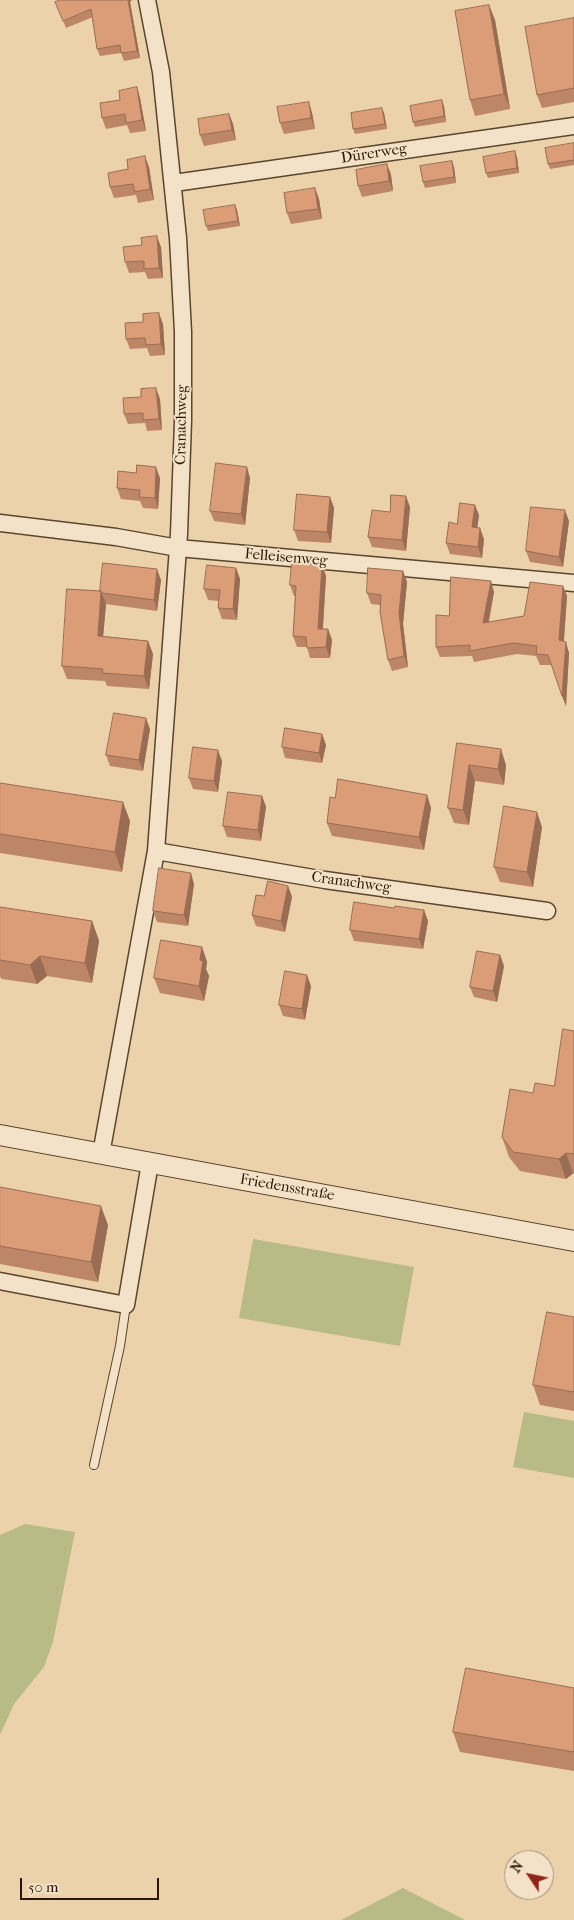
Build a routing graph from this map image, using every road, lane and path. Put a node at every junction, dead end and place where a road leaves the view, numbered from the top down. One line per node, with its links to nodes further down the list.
1 (147, 0): 3 (street, Cranachweg)
2 (574, 126): 3 (street, Dürerweg)
3 (174, 183): 5 (street, Cranachweg)
4 (0, 523): 5 (street, Felleisenweg)
5 (178, 548): 6 (street, Felleisenweg); 7 (street, Cranachweg)
6 (574, 583)
7 (156, 851): 8 (street, Cranachweg); 10 (street, Cranachweg)
8 (548, 911)
9 (0, 1135): 10 (street, Friedensstraße)
10 (101, 1154): 11 (street, Friedensstraße)
11 (150, 1163): 12 (street, Friedensstraße); 14 (street)
12 (574, 1241)
13 (0, 1281): 14 (street)
14 (126, 1304): 15 (lane)
15 (94, 1465)

